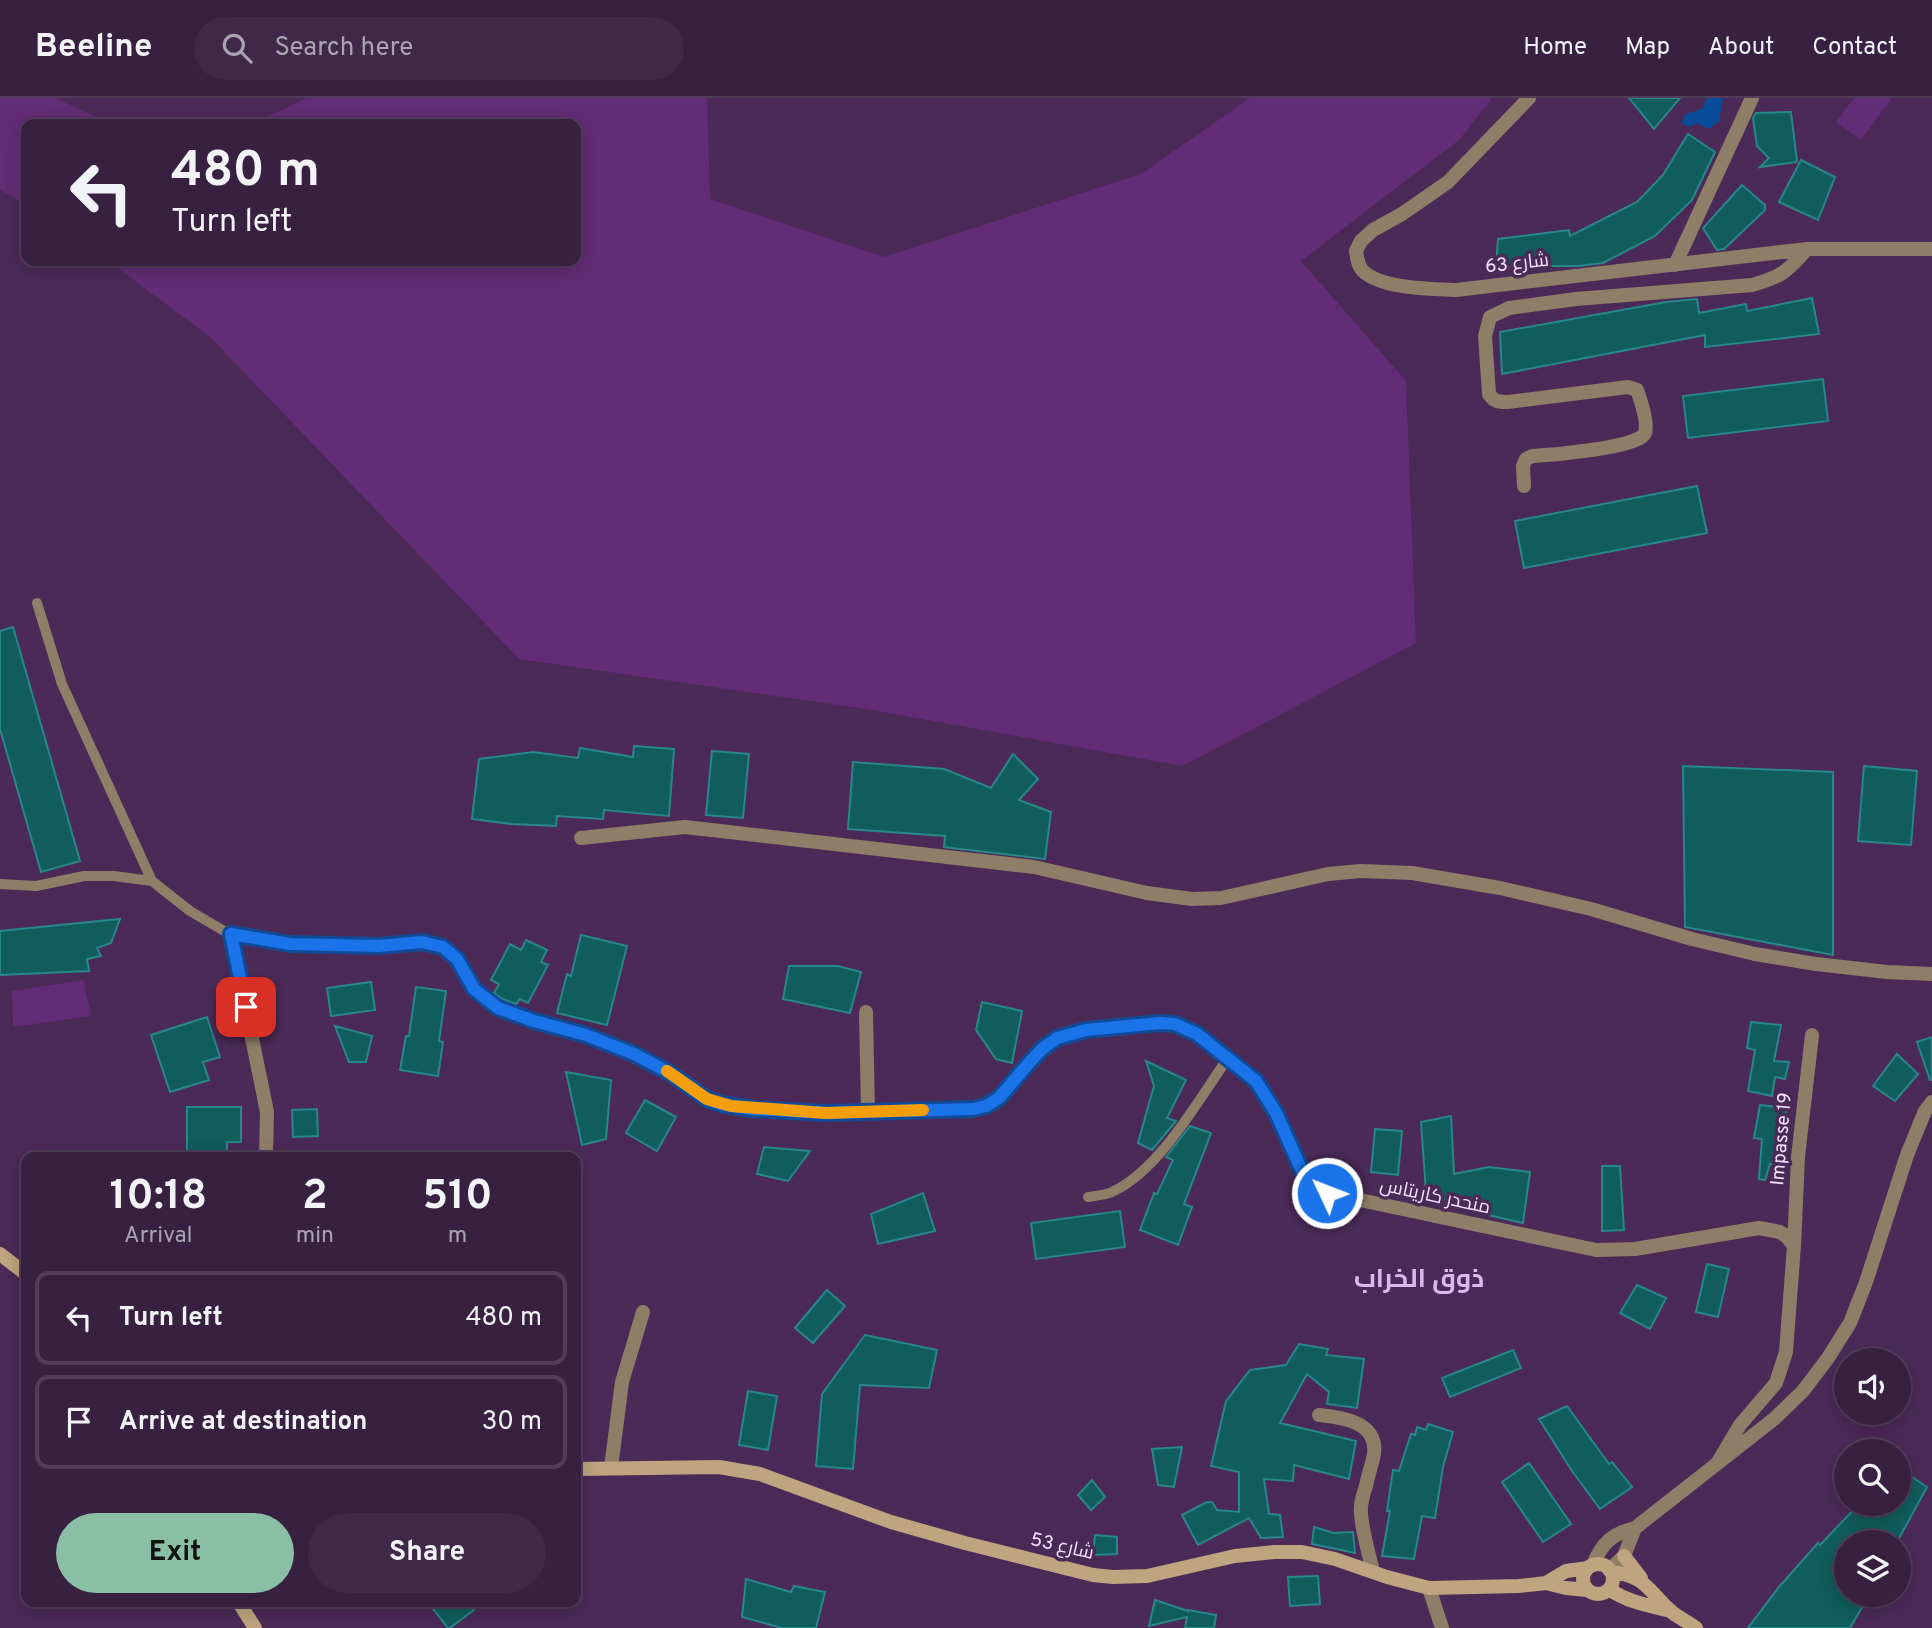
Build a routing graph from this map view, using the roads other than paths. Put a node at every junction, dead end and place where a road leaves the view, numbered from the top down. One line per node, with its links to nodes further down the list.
1 (1529, 98): 5 (street, شارع 63)
2 (1752, 98): 5 (street)
3 (1931, 246): 4 (street, شارع 63)
4 (1807, 249): 5 (street, شارع 63); 6 (street)
5 (1675, 265)
6 (1524, 486)
7 (37, 603): 9 (lane)
8 (581, 838): 12 (street)
9 (152, 881): 10 (lane); 11 (lane)
10 (0, 884)
11 (231, 934): 17 (street, منحدر كاريتاس); 18 (street)
12 (1932, 974)
13 (866, 1012): 17 (street)
14 (1812, 1035): 20 (street, Impasse 19)
15 (1228, 1058): 17 (street, منحدر كاريتاس); 19 (lane); 20 (street, منحدر كاريتاس)
16 (1932, 1102): 25 (street)
17 (868, 1112)
18 (266, 1152)
19 (1088, 1197)
20 (1794, 1246): 25 (street)
21 (0, 1254): 22 (street)
22 (21, 1270)
23 (643, 1312): 26 (street)
24 (1319, 1415): 32 (street)
25 (1717, 1462): 28 (street)
26 (611, 1468): 27 (street, شارع 53); 32 (street, شارع 53)
27 (581, 1469)
28 (1635, 1528): 29 (street); 30 (street)
29 (1624, 1556): 31 (street); 33 (street)
30 (1591, 1566): 31 (street); 34 (street, شارع 53); 37 (street)
31 (1610, 1571): 33 (street); 36 (street)
32 (1373, 1572): 35 (street, شارع 53)
33 (1644, 1582): 39 (street)
34 (1546, 1583): 35 (street, شارع 53); 37 (street, شارع 53)
35 (1429, 1588): 41 (street)
36 (1609, 1589): 37 (street); 39 (street)
37 (1587, 1590)
38 (242, 1607): 40 (street)
39 (1672, 1612): 42 (street)
40 (255, 1628)
41 (1442, 1628)
42 (1696, 1628)

